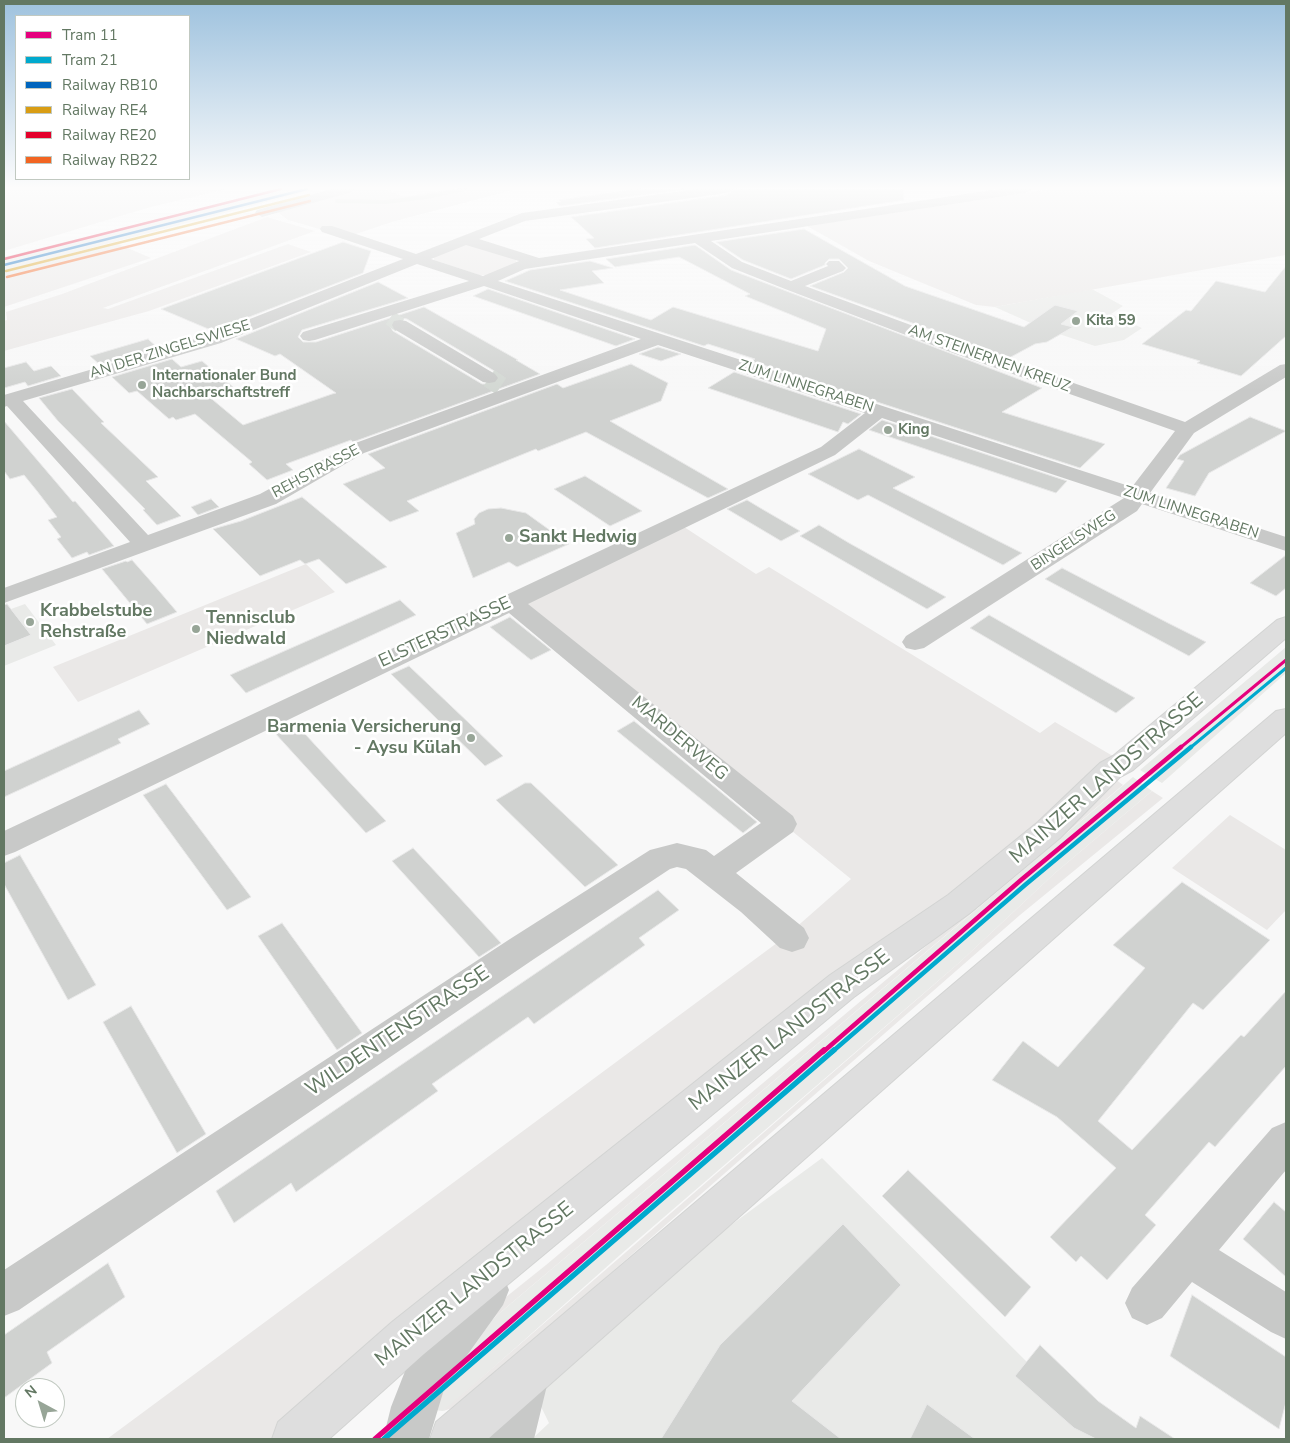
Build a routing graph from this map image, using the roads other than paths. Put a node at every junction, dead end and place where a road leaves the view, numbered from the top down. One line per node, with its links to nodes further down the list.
1 (410, 256): 6 (street, ZUM LINNEGRABEN)
2 (425, 256): 6 (street, AN DER ZINGELSWIESE)
3 (519, 256): 7 (street)
4 (577, 256): 7 (street)
5 (724, 256): 10 (street, AM STEINERNEN KREUZ)
6 (418, 259): 9 (street, ZUM LINNEGRABEN); 16 (street, AN DER ZINGELSWIESE)
7 (537, 262): 9 (street)
8 (834, 264): 10 (street)
9 (484, 281): 11 (street); 13 (street, ZUM LINNEGRABEN)
10 (792, 286): 18 (street, AM STEINERNEN KREUZ)
11 (391, 319): 12 (street); 15 (street)
12 (309, 336)
13 (658, 339): 15 (street, REHSTRASSE); 17 (street, ZUM LINNEGRABEN)
14 (1286, 368): 18 (street, BINGELSWEG)
15 (501, 386): 20 (street, REHSTRASSE)
16 (7, 400): 20 (street)
17 (879, 411): 19 (street, ZUM LINNEGRABEN); 23 (street, ELSTERSTRASSE)
18 (1187, 429): 19 (street, BINGELSWEG)
19 (1138, 495): 21 (street, ZUM LINNEGRABEN); 25 (street, BINGELSWEG)
20 (144, 544): 22 (street, REHSTRASSE)
21 (1286, 544)
22 (4, 596)
23 (510, 602): 27 (street, ELSTERSTRASSE); 28 (street, MARDERWEG)
24 (1286, 625): 31 (main road, MAINZER LANDSTRASSE)
25 (915, 642)
26 (1286, 718): 36 (main road)
27 (4, 844)
28 (714, 873): 29 (street, WILDENTENSTRASSE); 33 (street, WILDENTENSTRASSE)
29 (792, 938)
30 (1286, 1141): 32 (street)
31 (519, 1249): 37 (main road, MAINZER LANDSTRASSE); 38 (street)
32 (1188, 1255): 34 (street); 35 (street)
33 (4, 1295)
34 (1147, 1303)
35 (1286, 1317)
36 (526, 1376): 39 (main road); 40 (street)
37 (295, 1439)
38 (406, 1439)
39 (453, 1439)
40 (511, 1439)

